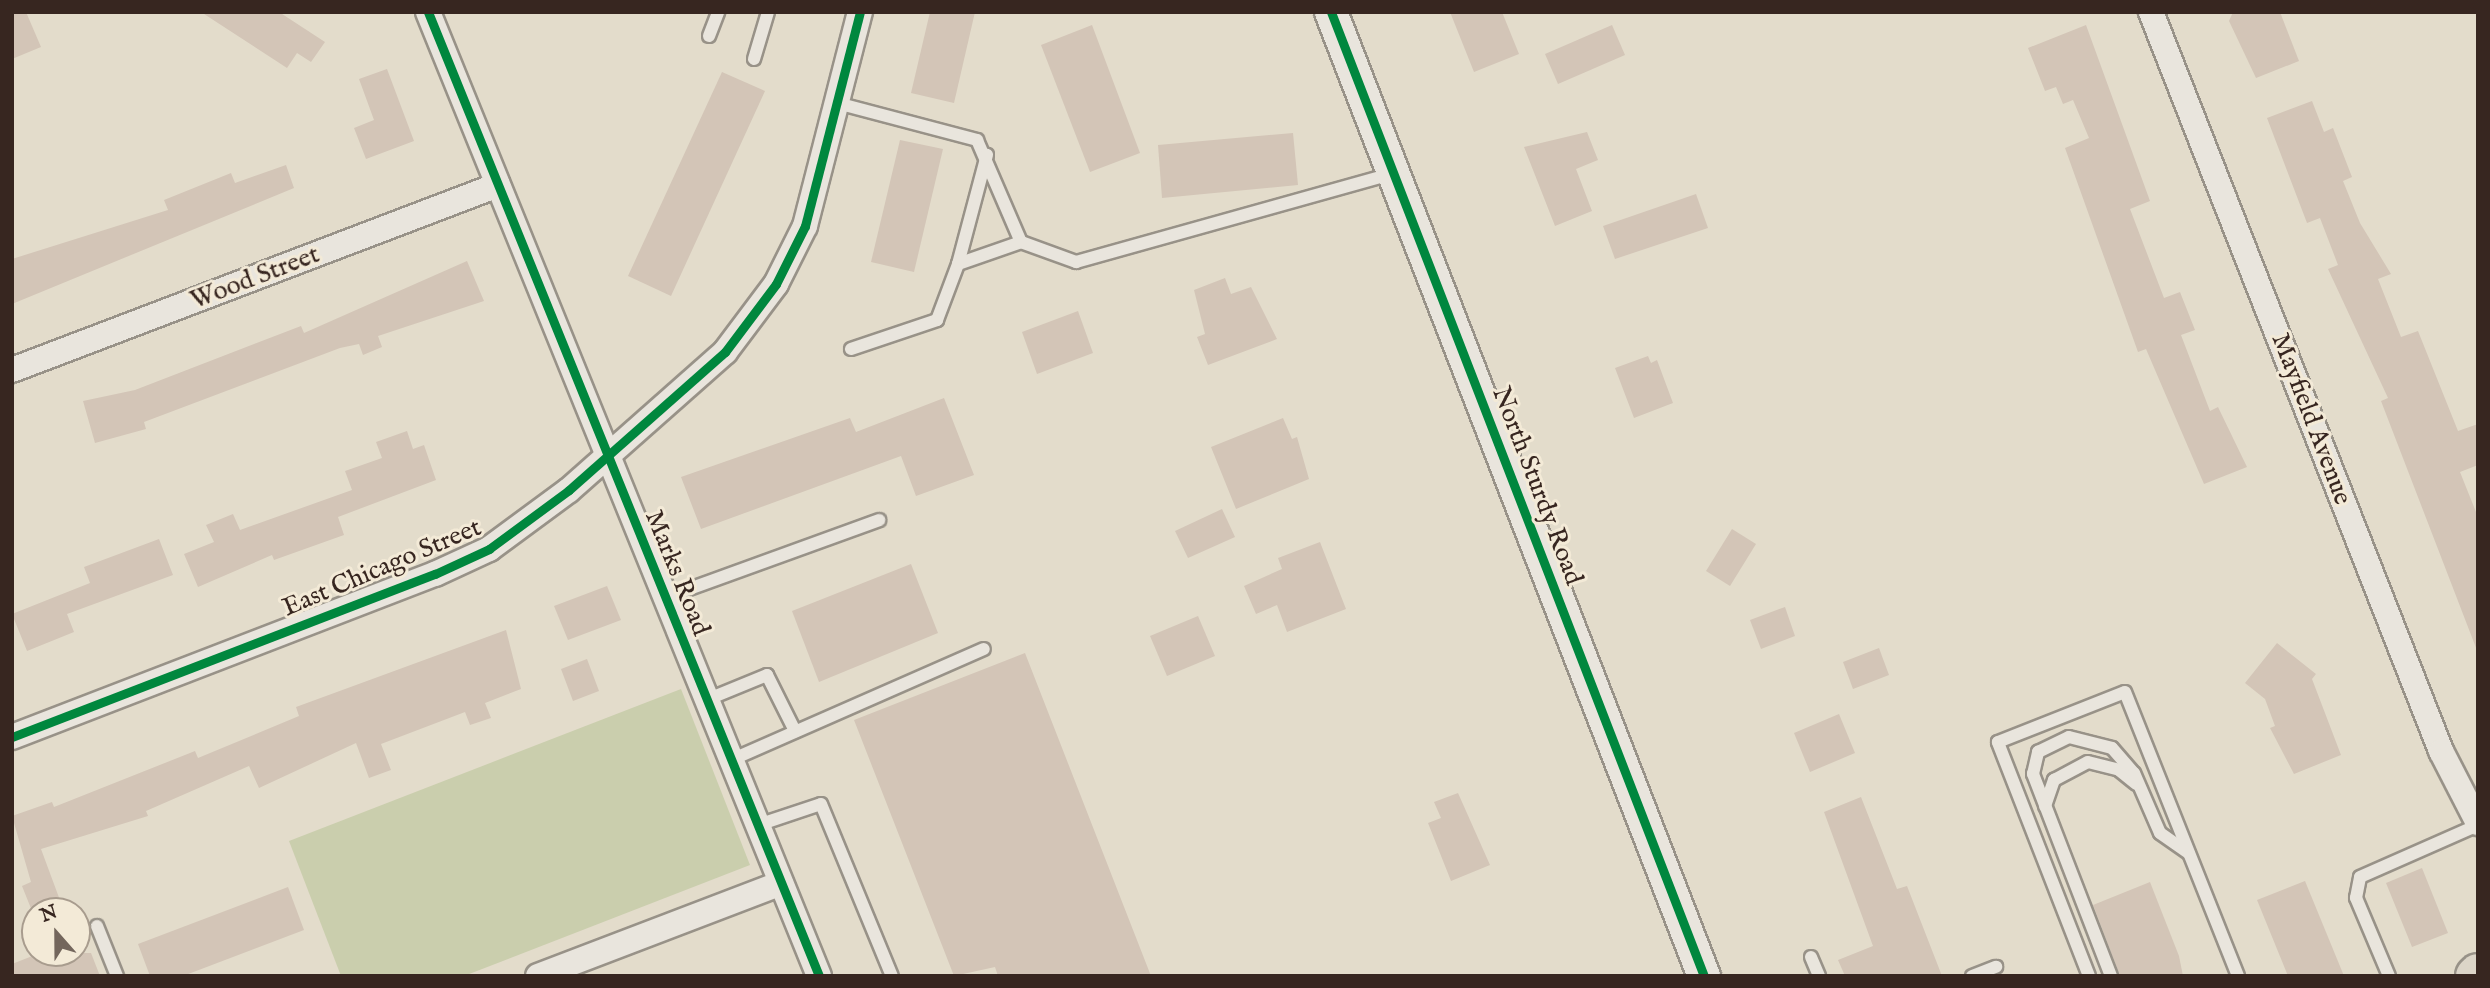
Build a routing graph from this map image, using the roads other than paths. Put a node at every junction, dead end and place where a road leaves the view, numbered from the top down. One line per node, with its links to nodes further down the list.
1 (718, 12): 7 (lane)
2 (768, 12): 8 (lane)
3 (860, 12): 9 (street, East Chicago Street)
4 (1331, 12): 11 (street, North Sturdy Road)
5 (2151, 12): 27 (street, Mayfield Avenue)
6 (430, 13): 12 (street, Marks Road)
7 (709, 36)
8 (754, 59)
9 (837, 103): 10 (lane); 17 (street, East Chicago Street)
10 (987, 155): 13 (lane); 14 (lane)
11 (1393, 173): 13 (lane); 38 (street, North Sturdy Road)
12 (498, 185): 16 (street, Wood Street); 17 (street, Marks Road)
13 (1021, 242): 14 (lane)
14 (958, 264): 15 (lane)
15 (850, 349)
16 (12, 370)
17 (606, 453): 19 (street, Marks Road); 23 (street, East Chicago Street)
18 (879, 520): 19 (lane)
19 (664, 598): 21 (street, Marks Road)
20 (984, 649): 22 (lane)
21 (706, 700): 22 (lane); 24 (street, Marks Road)
22 (794, 731): 24 (lane)
23 (12, 737)
24 (731, 760): 28 (street, Marks Road)
25 (2139, 787): 26 (lane); 26 (lane); 29 (lane)
26 (2045, 806): 42 (lane)
27 (2478, 824): 44 (lane)
28 (758, 825): 30 (street, Marks Road); 37 (lane)
29 (2189, 853): 41 (lane); 43 (lane)
30 (781, 883): 35 (street); 36 (street, Marks Road)
31 (97, 926): 34 (lane)
32 (1811, 957): 39 (lane)
33 (1996, 967): 40 (lane)
34 (117, 976)
35 (538, 976)
36 (819, 976)
37 (892, 976)
38 (1704, 976)
39 (1819, 976)
40 (1972, 976)
41 (2089, 976)
42 (2111, 976)
43 (2238, 976)
44 (2389, 976)

